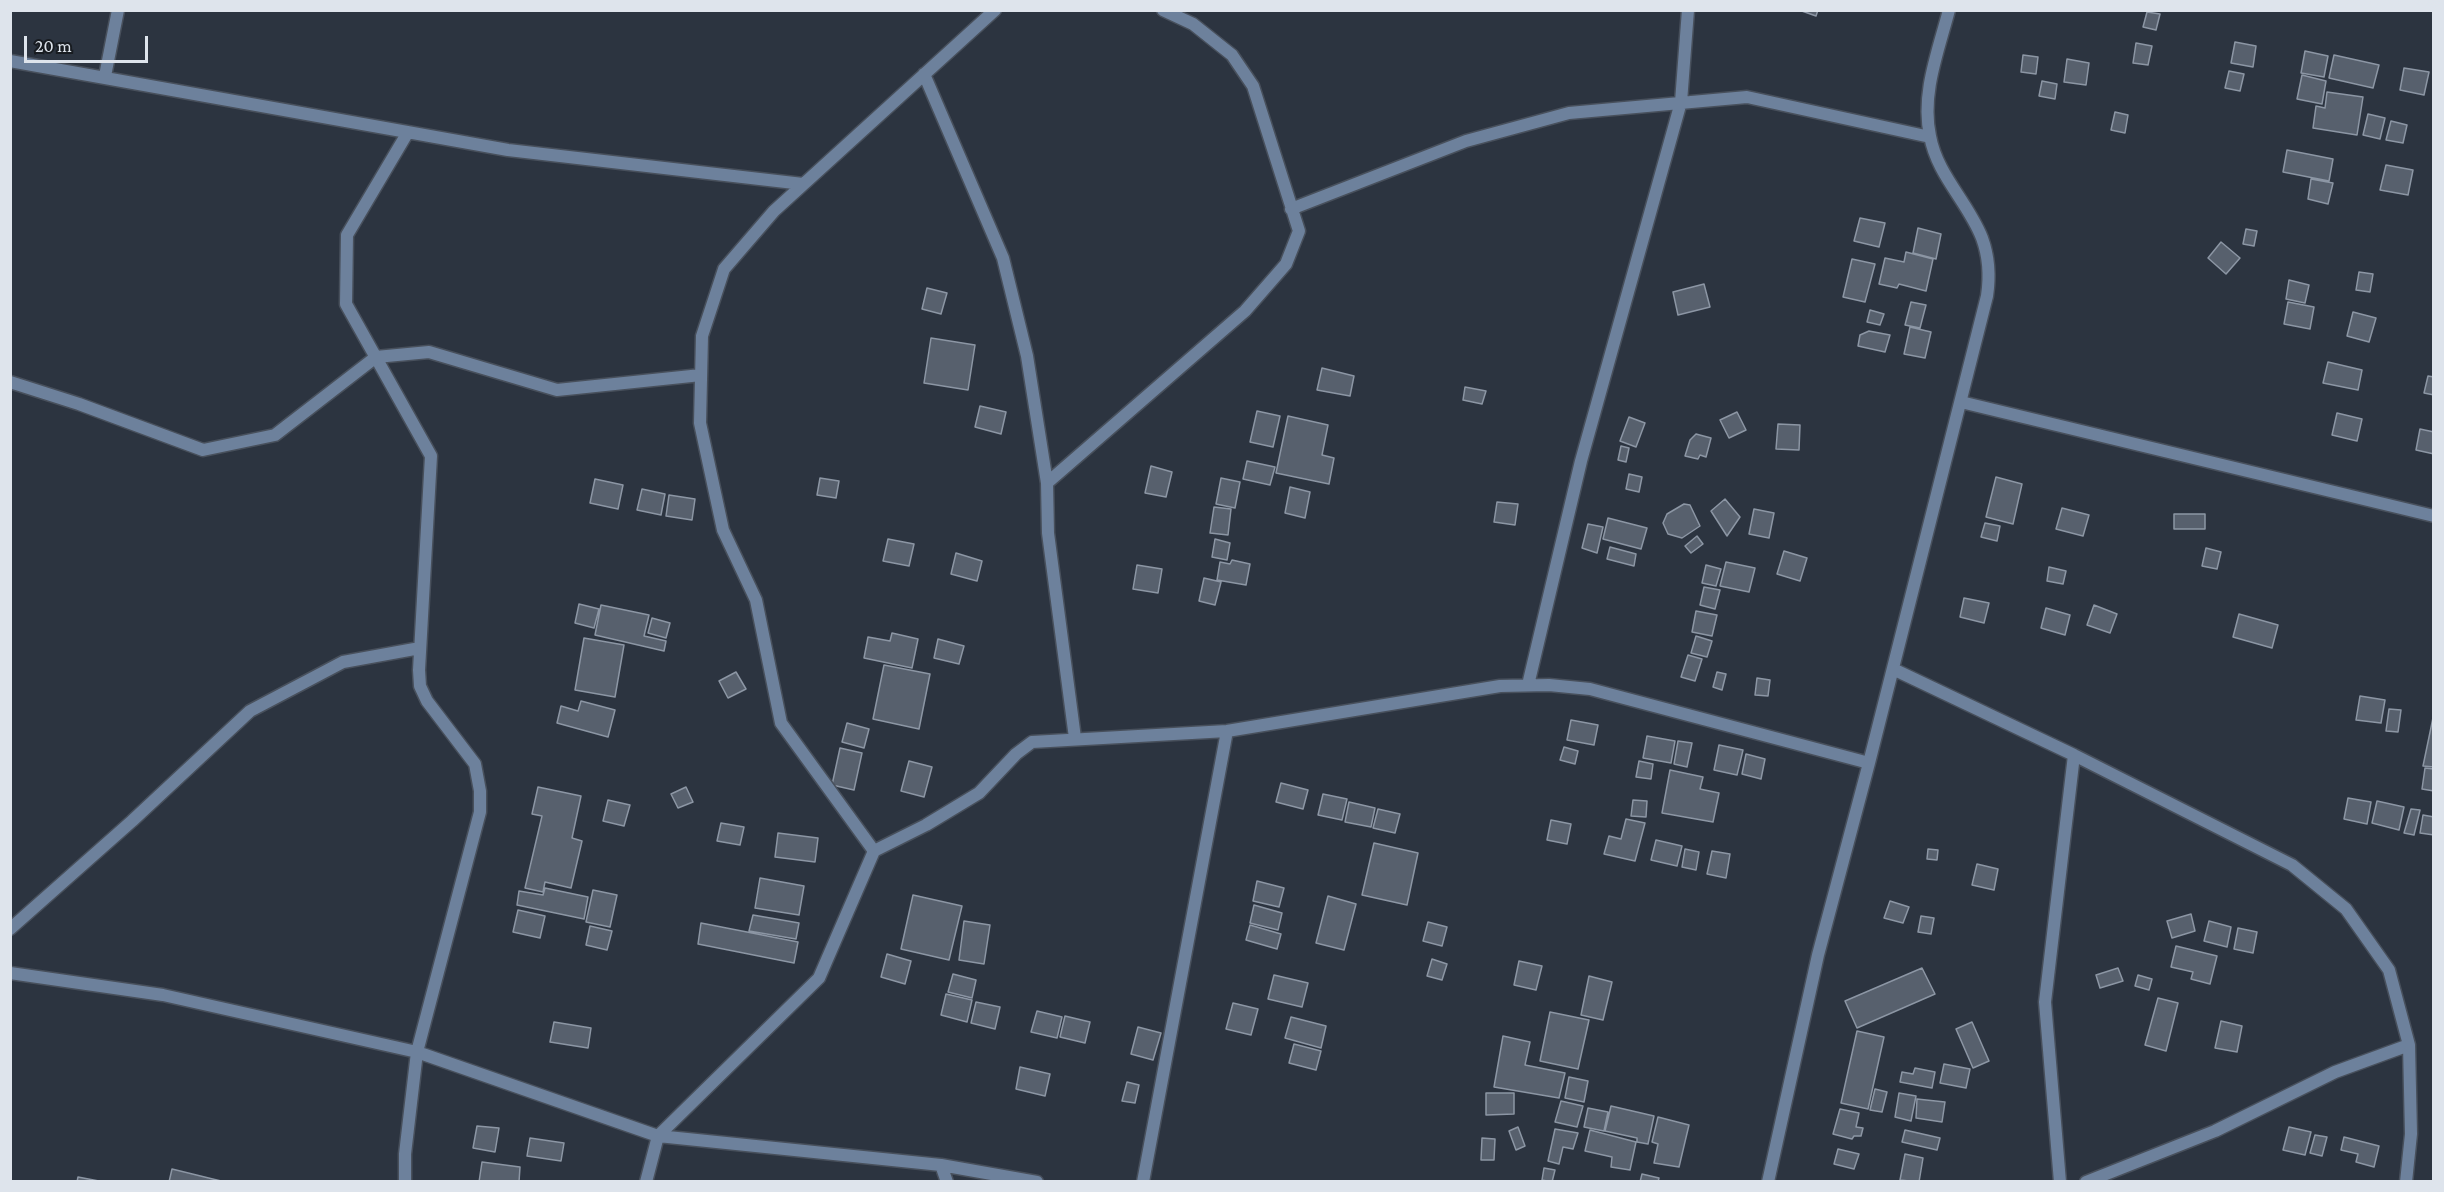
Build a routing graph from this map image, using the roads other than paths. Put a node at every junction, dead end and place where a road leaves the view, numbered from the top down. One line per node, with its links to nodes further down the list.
1 (118, 10): 8 (street)
2 (995, 10): 7 (street)
3 (1163, 10): 13 (street)
4 (1688, 10): 9 (street)
5 (1949, 10): 11 (street)
6 (10, 61): 8 (street)
7 (924, 74): 12 (street); 18 (street)
8 (105, 76): 10 (street)
9 (1681, 102): 11 (street); 13 (street); 22 (street)
10 (408, 132): 12 (street); 14 (street)
11 (1930, 136): 17 (street)
12 (803, 184): 15 (street)
13 (1291, 209): 18 (street)
14 (376, 357): 15 (street); 16 (street); 20 (street)
15 (701, 375): 27 (street)
16 (10, 382)
17 (1961, 402): 19 (street); 21 (street)
18 (1047, 483): 24 (street)
19 (2433, 516)
20 (420, 648): 28 (street); 31 (street)
21 (1893, 669): 25 (street); 26 (street)
22 (1528, 685): 23 (street); 26 (street)
23 (1227, 731): 24 (street); 38 (street)
24 (1075, 738): 27 (street)
25 (2074, 755): 30 (street); 40 (street)
26 (1869, 763): 39 (street)
27 (874, 851): 32 (street)
28 (10, 929)
29 (10, 973): 31 (street)
30 (2409, 1045): 41 (street); 42 (street)
31 (417, 1052): 32 (street); 34 (street)
32 (658, 1136): 33 (street); 35 (street)
33 (941, 1165): 36 (street); 37 (street)
34 (405, 1182)
35 (646, 1182)
36 (947, 1182)
37 (1037, 1182)
38 (1143, 1182)
39 (1768, 1182)
40 (2060, 1182)
41 (2086, 1182)
42 (2406, 1182)

